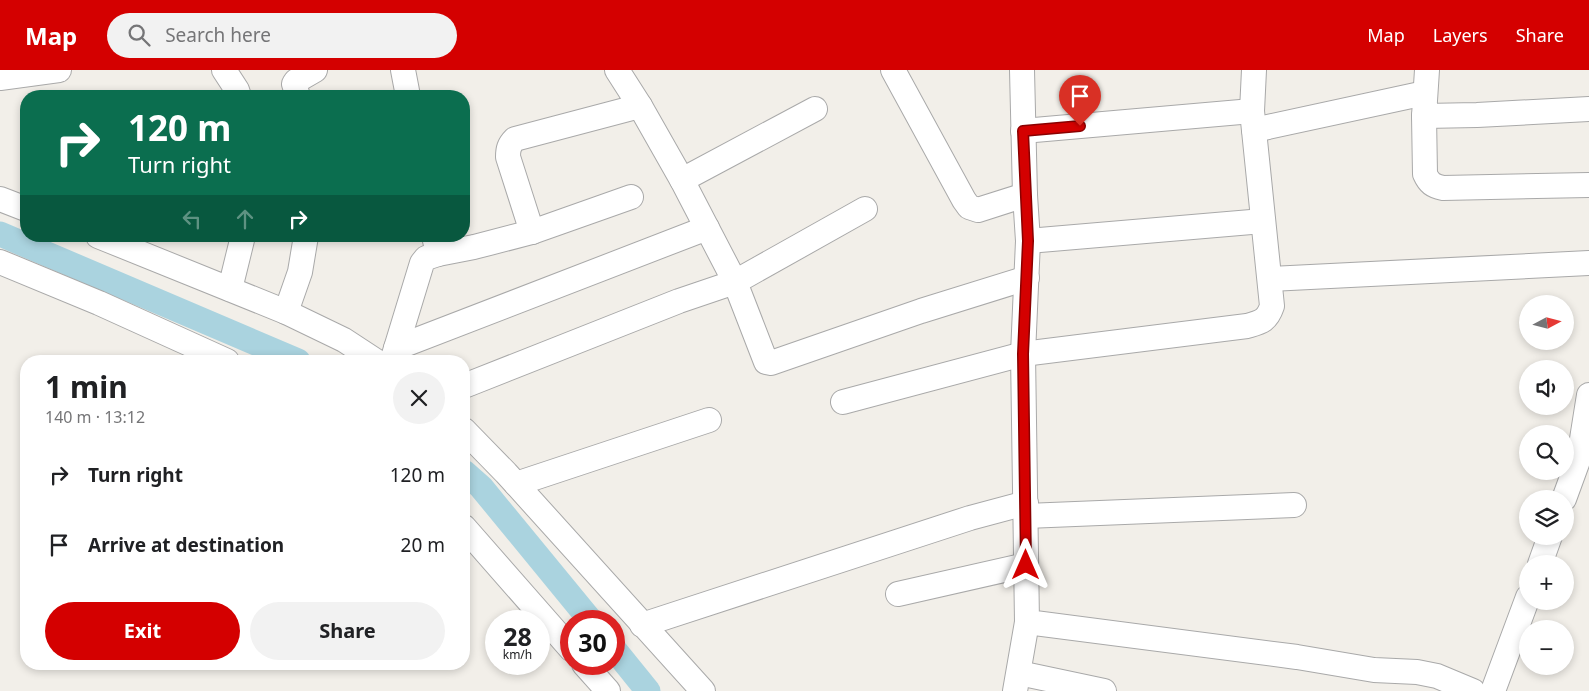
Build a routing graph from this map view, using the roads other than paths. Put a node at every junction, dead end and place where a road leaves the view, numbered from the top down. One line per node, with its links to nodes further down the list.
1 (59, 70): 10 (street)
2 (224, 70): 11 (street)
3 (315, 70): 12 (street)
4 (403, 70): 13 (street)
5 (617, 70): 15 (street)
6 (893, 70): 22 (street)
7 (1022, 70): 19 (street)
8 (1254, 70): 18 (street)
9 (1427, 70): 14 (street)
10 (0, 78)
11 (237, 90)
12 (296, 90)
13 (407, 90)
14 (1424, 105): 17 (street); 18 (street); 21 (street)
15 (640, 106): 20 (street); 29 (street)
16 (815, 109): 20 (street)
17 (1589, 109)
18 (1253, 120): 19 (street); 27 (street)
19 (1023, 131): 22 (street)
20 (682, 180): 28 (street)
21 (1589, 185)
22 (1025, 195): 30 (street)
23 (631, 197): 29 (street)
24 (0, 198): 25 (street)
25 (20, 206)
26 (865, 209): 39 (street)
27 (1263, 221): 30 (street); 38 (street)
28 (707, 228): 39 (street); 45 (street)
29 (532, 232): 34 (street)
30 (1028, 241): 37 (street)
31 (113, 242): 40 (street)
32 (242, 242): 40 (street)
33 (305, 242): 41 (street)
34 (436, 245): 45 (street)
35 (0, 262): 43 (street)
36 (1589, 263): 38 (street)
37 (1027, 278): 39 (street); 42 (street)
38 (1270, 280): 42 (street)
39 (735, 282): 46 (street)
40 (230, 289): 41 (street)
41 (286, 312): 44 (street)
42 (1023, 354): 48 (street); 54 (street)
43 (214, 355)
44 (367, 355)
45 (394, 355)
46 (470, 384)
47 (1589, 395): 52 (street)
48 (844, 402)
49 (709, 420): 51 (street)
50 (470, 436): 51 (street)
51 (516, 484): 60 (street)
52 (1567, 490)
53 (1294, 505): 54 (street)
54 (1026, 509): 56 (street); 60 (street)
55 (470, 534): 61 (street)
56 (1026, 565): 57 (street); 59 (street)
57 (898, 594)
58 (1523, 610): 68 (street)
59 (1027, 622): 63 (street); 67 (street)
60 (642, 625): 65 (street)
61 (560, 636)
62 (594, 675): 64 (street)
63 (1017, 682): 66 (street)
64 (608, 691)
65 (703, 691)
66 (1104, 691)
67 (1473, 691)
68 (1493, 691)

